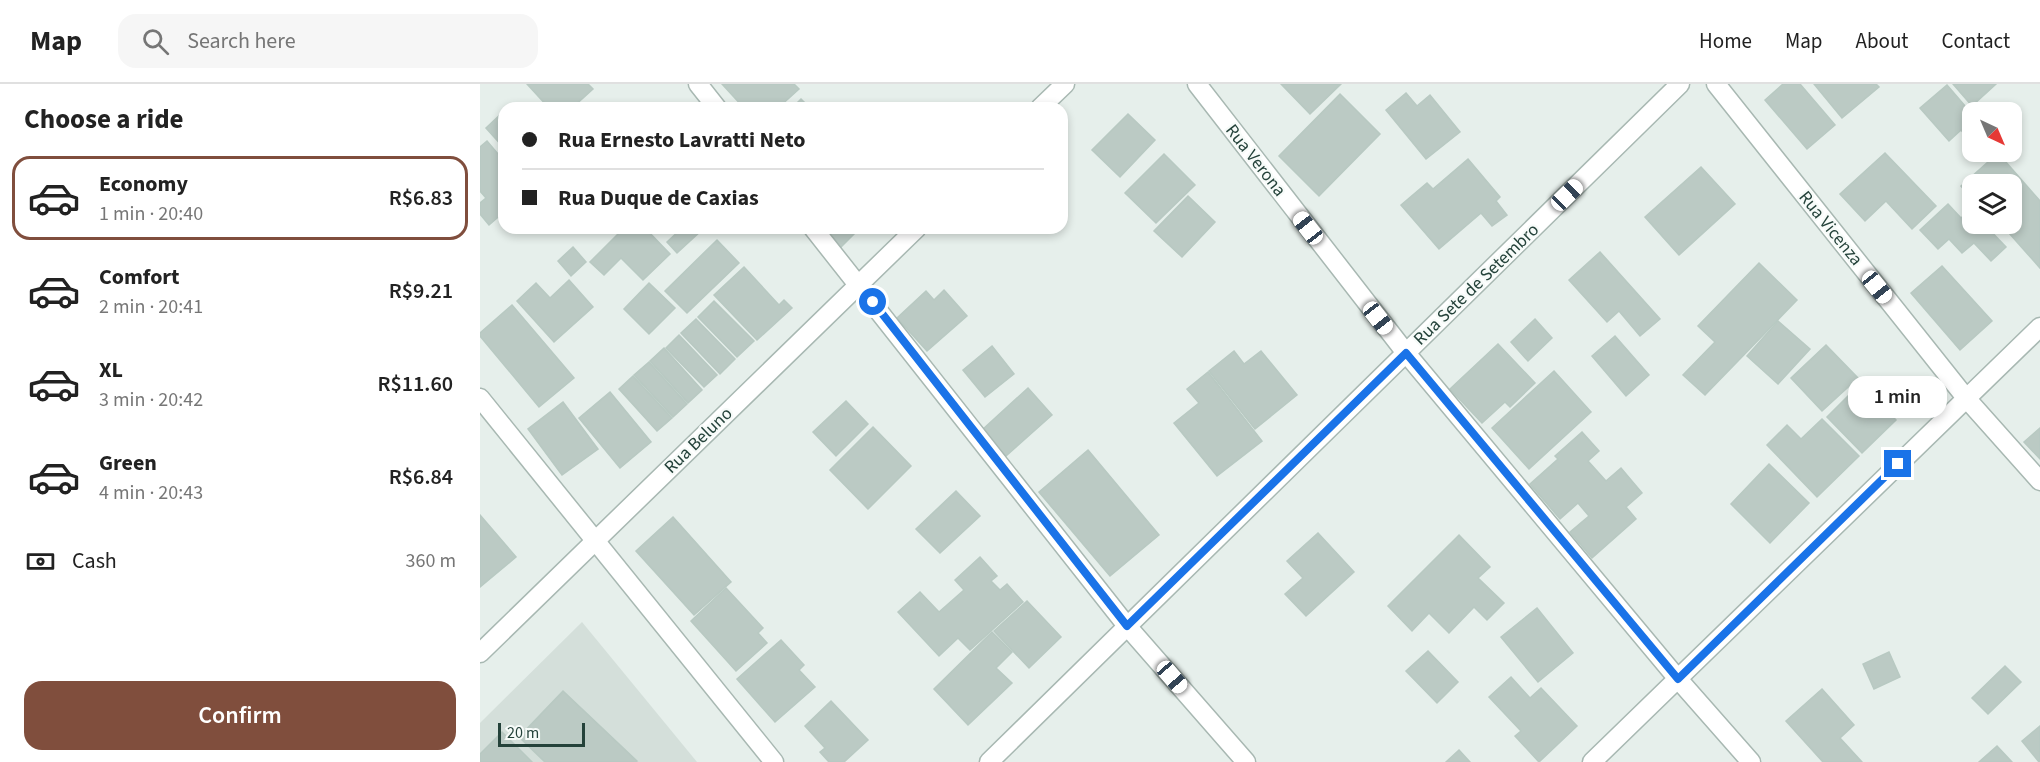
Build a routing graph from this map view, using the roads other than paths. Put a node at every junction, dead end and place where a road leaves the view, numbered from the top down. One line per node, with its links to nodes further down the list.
1 (698, 84): 6 (street)
2 (1065, 84): 7 (street)
3 (1197, 84): 12 (street, Rua Verona)
4 (1680, 84): 12 (street, Rua Sete de Setembro)
5 (1716, 84): 14 (street, Rua Vicenza)
6 (712, 102)
7 (1046, 102)
8 (818, 234): 10 (street)
9 (911, 234): 10 (street, Rua Beluno)
10 (858, 285): 16 (street, Rua Beluno); 17 (street)
11 (2040, 327): 14 (street)
12 (1406, 353): 17 (street, Rua Sete de Setembro); 19 (street, Rua Verona)
13 (480, 398): 16 (street)
14 (1966, 398): 15 (street, Rua Vicenza); 19 (street)
15 (2040, 481)
16 (595, 541): 18 (street, Rua Beluno); 20 (street)
17 (1127, 626): 21 (street, Rua Sete de Setembro); 22 (street)
18 (480, 653)
19 (1678, 679): 23 (street); 24 (street, Rua Verona)
20 (774, 762)
21 (989, 762)
22 (1246, 762)
23 (1592, 762)
24 (1750, 762)

